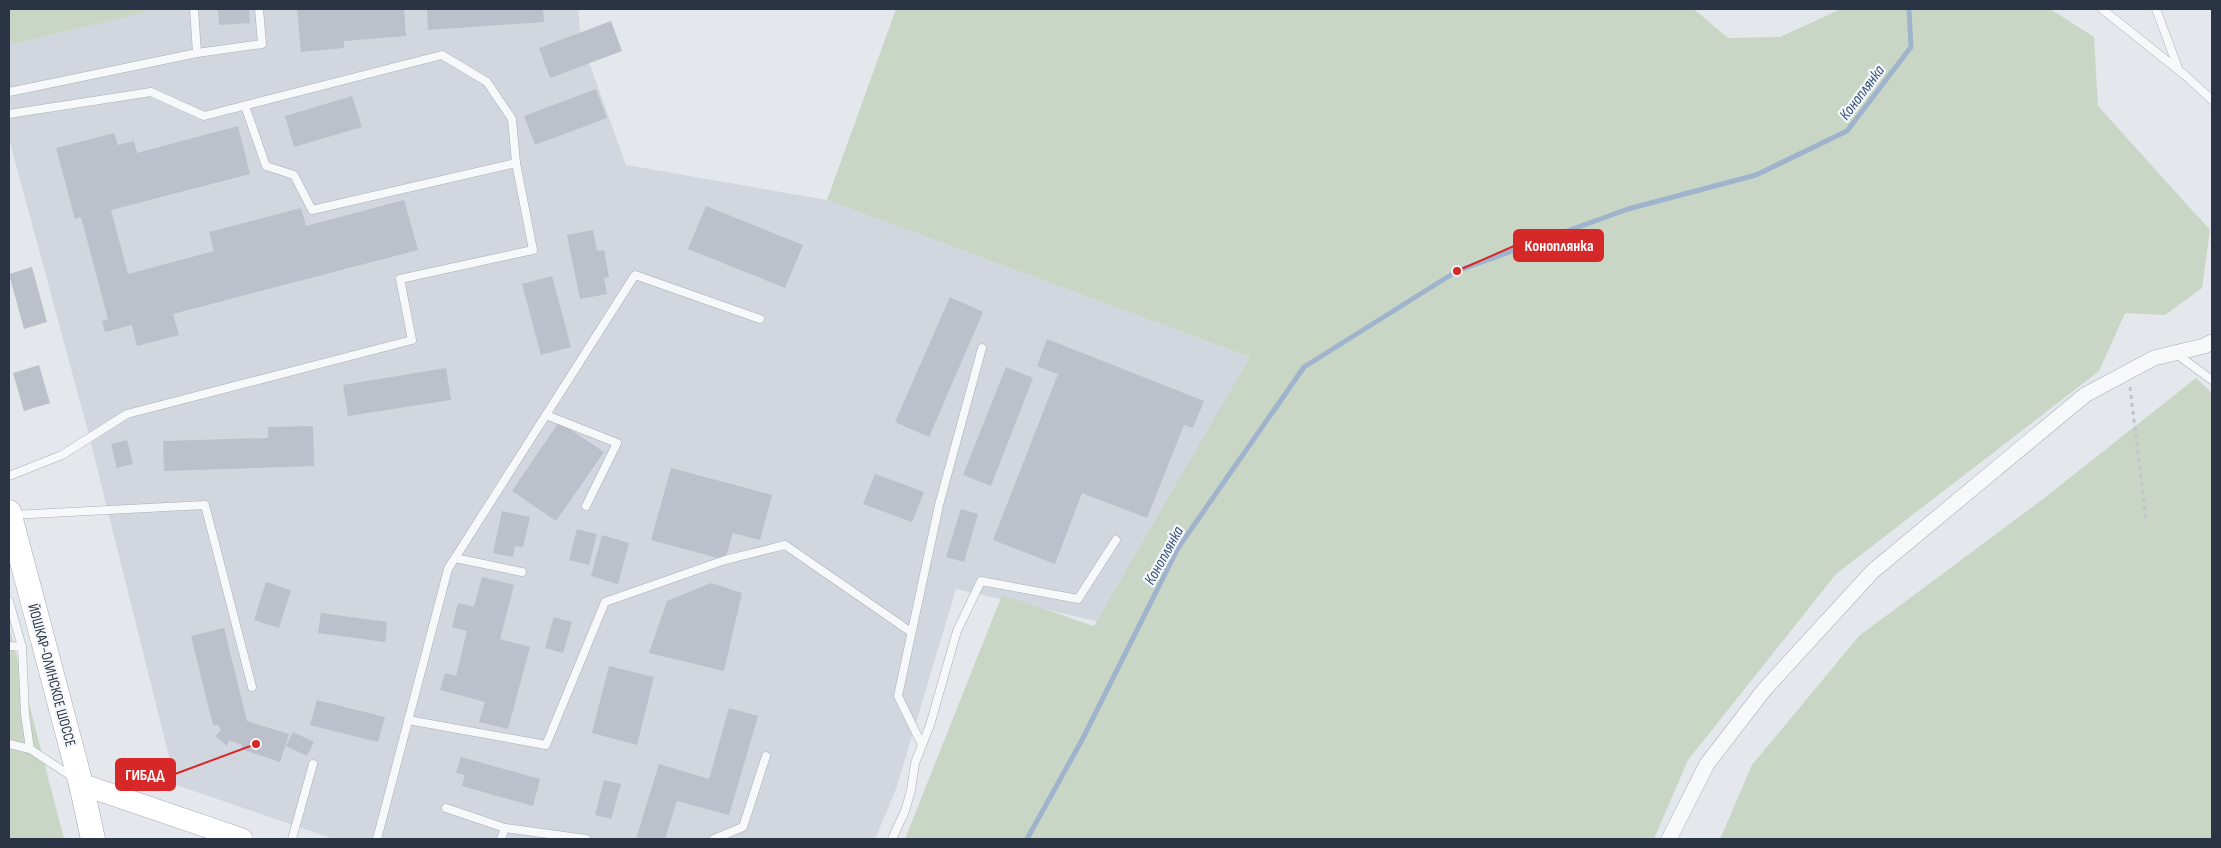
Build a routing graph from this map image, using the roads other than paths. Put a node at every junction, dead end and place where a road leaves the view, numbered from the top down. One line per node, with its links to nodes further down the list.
1 (194, 9): 5 (lane)
2 (259, 9): 5 (lane)
3 (2102, 9): 6 (lane)
4 (2156, 9): 6 (lane)
5 (197, 53): 7 (lane)
6 (2179, 70): 8 (lane)
7 (9, 92)
8 (2212, 100)
9 (245, 106): 10 (lane); 11 (lane); 11 (lane)
10 (9, 114)
11 (516, 164): 18 (lane)
12 (760, 319): 17 (lane)
13 (2212, 342): 15 (street)
14 (982, 348): 25 (lane)
15 (2174, 353): 16 (lane); 46 (street)
16 (2212, 380)
17 (546, 415): 19 (lane); 22 (lane)
18 (9, 476)
19 (586, 506)
20 (9, 514): 28 (lane); 35 (main road, ЙОШКАР-ОЛИНСКОЕ ШОССЕ)
21 (1116, 540): 31 (lane)
22 (455, 558): 23 (lane); 29 (lane)
23 (522, 572)
24 (9, 601): 27 (lane)
25 (911, 632): 29 (lane); 31 (lane)
26 (9, 646): 27 (lane)
27 (22, 648): 32 (lane)
28 (252, 687)
29 (408, 720): 41 (lane)
30 (9, 744): 32 (lane)
31 (922, 745): 45 (lane)
32 (30, 749): 35 (lane)
33 (766, 756): 44 (lane)
34 (313, 764): 40 (lane)
35 (82, 784): 38 (main road, ЙОШКАР-ОЛИНСКОЕ ШОССЕ); 39 (main road)
36 (446, 808): 37 (lane)
37 (505, 828): 42 (lane); 43 (lane)
38 (93, 839)
39 (242, 839)
40 (292, 839)
41 (377, 839)
42 (501, 839)
43 (586, 839)
44 (714, 839)
45 (892, 839)
46 (1668, 839)

